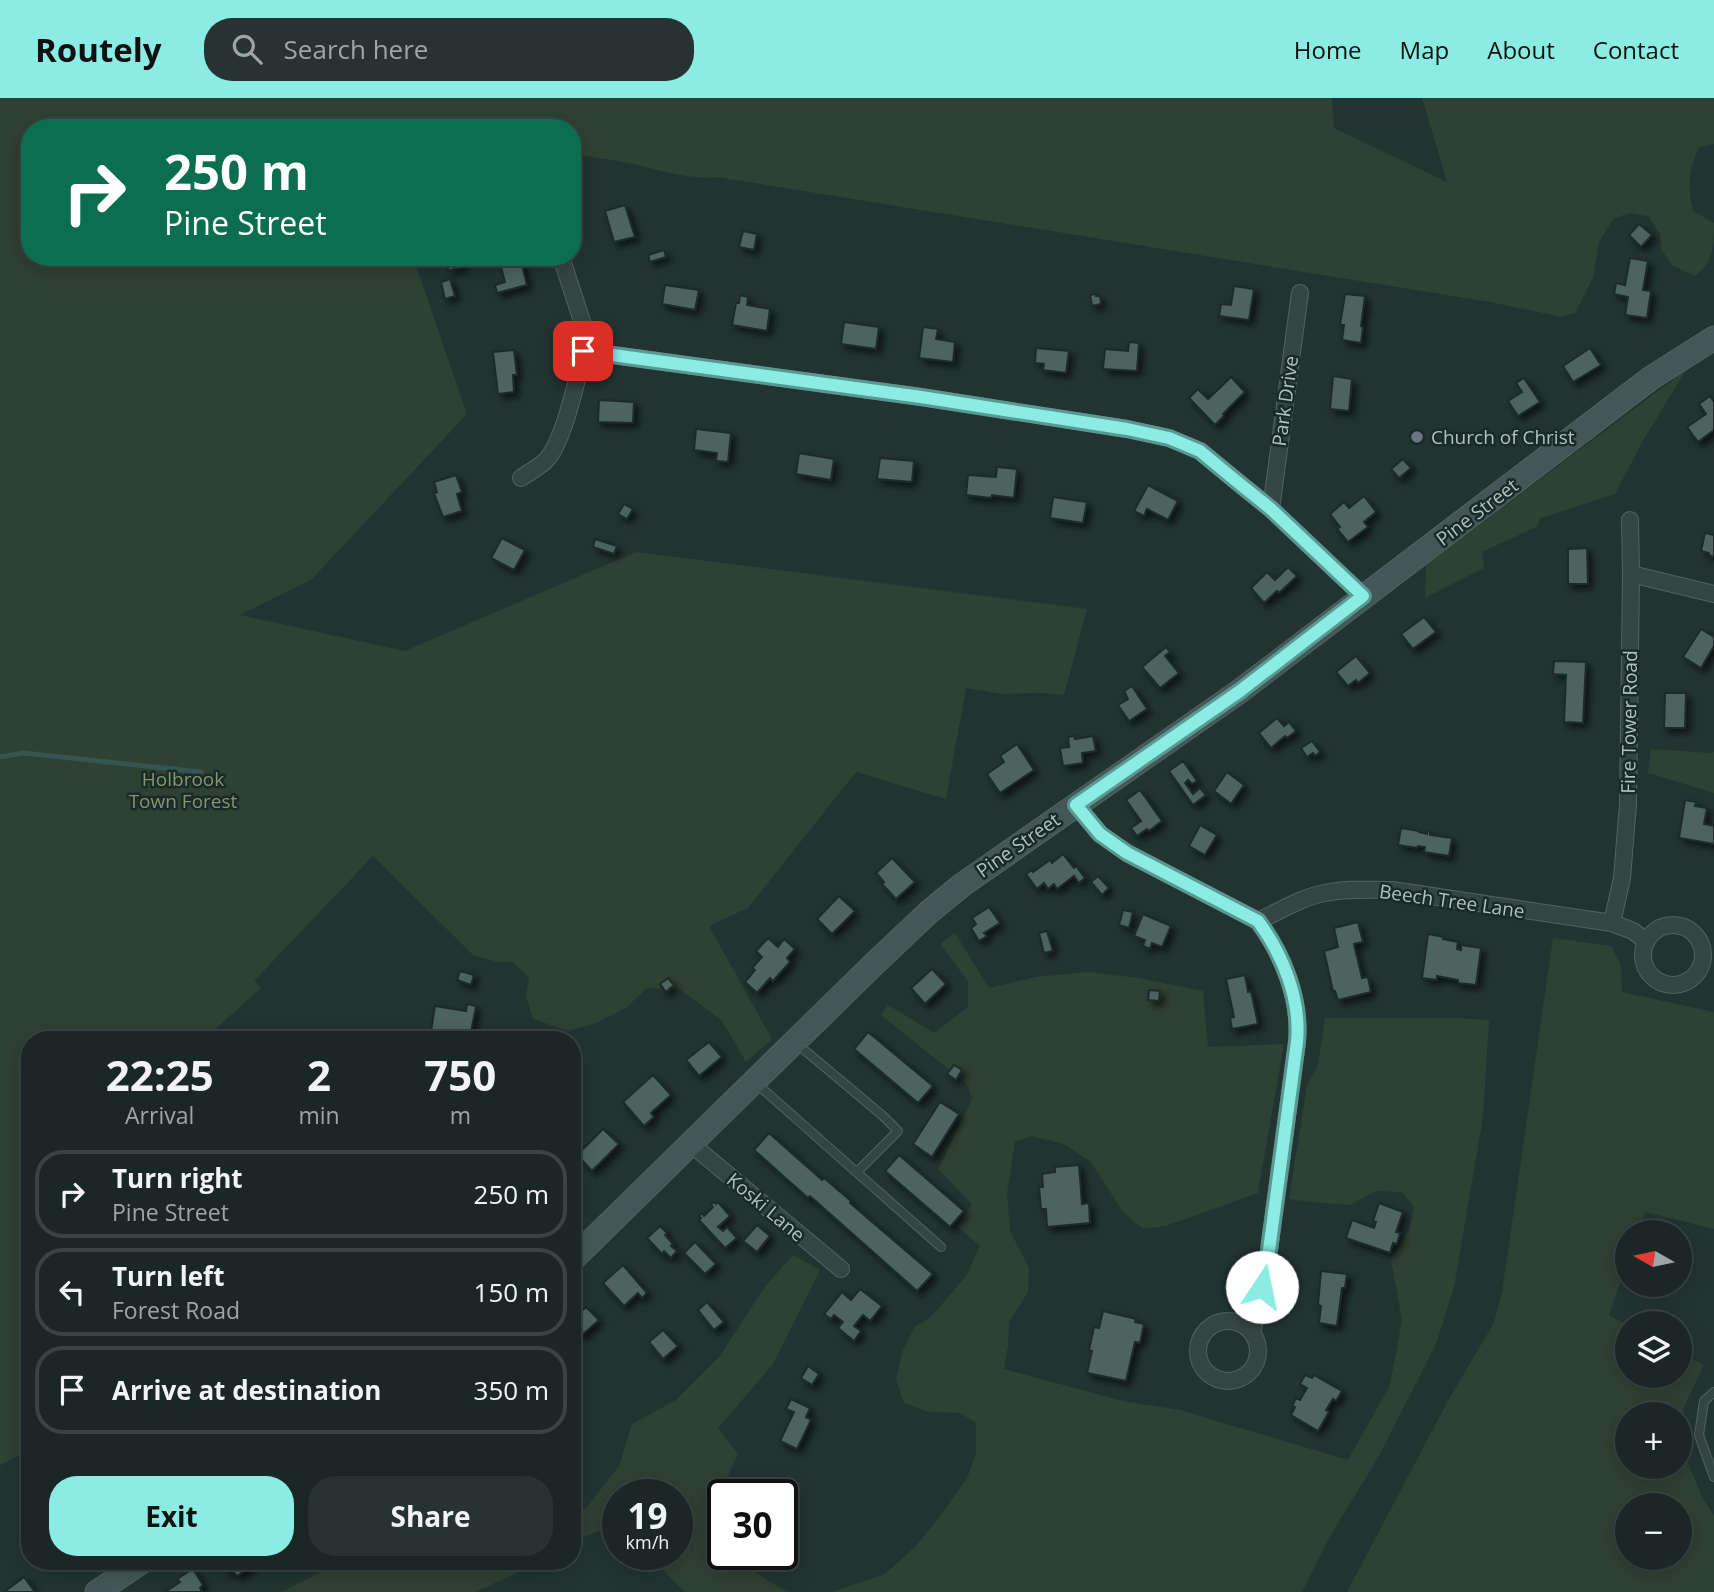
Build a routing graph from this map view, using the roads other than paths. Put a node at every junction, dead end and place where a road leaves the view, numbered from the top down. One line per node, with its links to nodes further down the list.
1 (564, 266): 4 (street)
2 (1300, 293): 6 (street, Park Drive)
3 (1714, 338): 10 (main road, Pine Street)
4 (583, 351): 5 (street); 6 (street)
5 (521, 478)
6 (1271, 509): 10 (street)
7 (1630, 520): 8 (street, Fire Tower Road)
8 (1631, 574): 9 (street); 13 (street, Fire Tower Road)
9 (1714, 594)
10 (1363, 596): 11 (main road, Pine Street)
11 (1076, 805): 12 (street); 15 (main road, Pine Street)
12 (1258, 921): 13 (street, Beech Tree Lane); 22 (street)
13 (1612, 923): 14 (street, Beech Tree Lane)
14 (1646, 941)
15 (795, 1042): 16 (main road, Pine Street); 18 (lane)
16 (755, 1082): 17 (main road, Pine Street); 18 (lane)
17 (691, 1144): 20 (main road, Pine Street); 21 (street, Koski Lane)
18 (857, 1172): 19 (lane)
19 (942, 1247)
20 (581, 1251)
21 (841, 1269)
22 (1252, 1332)
23 (1714, 1392): 24 (lane)
24 (1714, 1477)
25 (130, 1570): 26 (main road)
26 (97, 1592)

